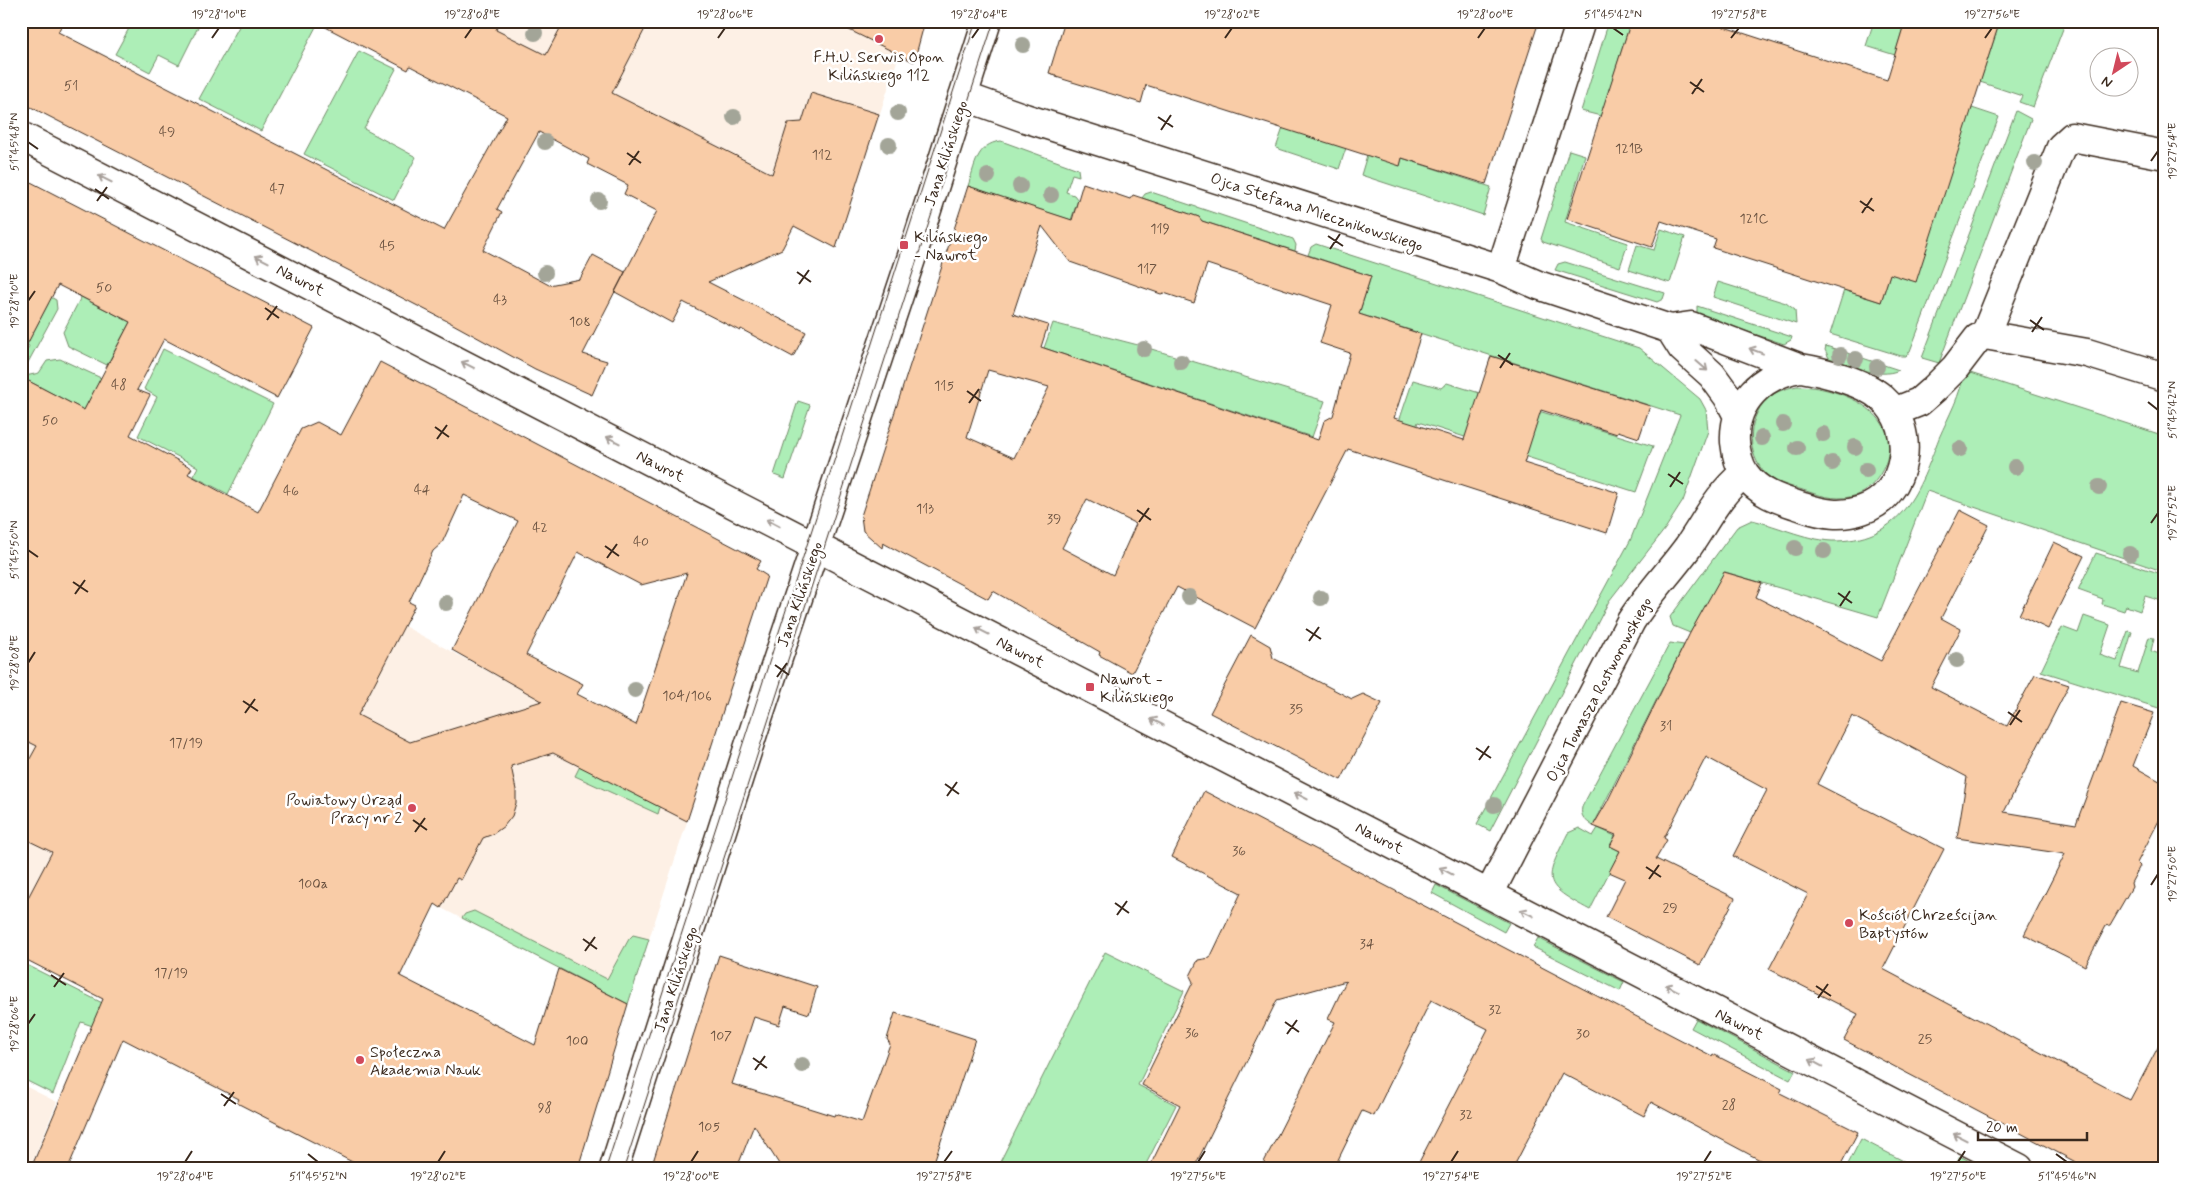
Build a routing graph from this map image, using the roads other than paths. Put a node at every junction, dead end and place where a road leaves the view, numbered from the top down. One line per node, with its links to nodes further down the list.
1 (987, 21): 3 (street, Jana Kilińskiego)
2 (1581, 21): 6 (street)
3 (963, 96): 6 (street, Ojca Stefana Miecznikowskiego); 14 (street, Jana Kilińskiego)
4 (21, 136): 14 (street, Nawrot, one-way to 4)
5 (2165, 155): 8 (street)
6 (1501, 269): 7 (street, Ojca Stefana Miecznikowskiego)
7 (1670, 330): 9 (street, Ojca Stefana Miecznikowskiego, one-way to 7); 12 (street, one-way to 12)
8 (1985, 334): 10 (street); 11 (street)
9 (1801, 368): 11 (street); 12 (street)
10 (2165, 377)
11 (1894, 412): 13 (street)
12 (1738, 416): 13 (street)
13 (1744, 473): 15 (street, Ojca Tomasza Rostworowskiego)
14 (816, 545): 15 (street, Nawrot, one-way to 14); 16 (street, Jana Kilińskiego)
15 (1489, 894): 17 (street, Nawrot, one-way to 15)
16 (614, 1168)
17 (2019, 1168)

